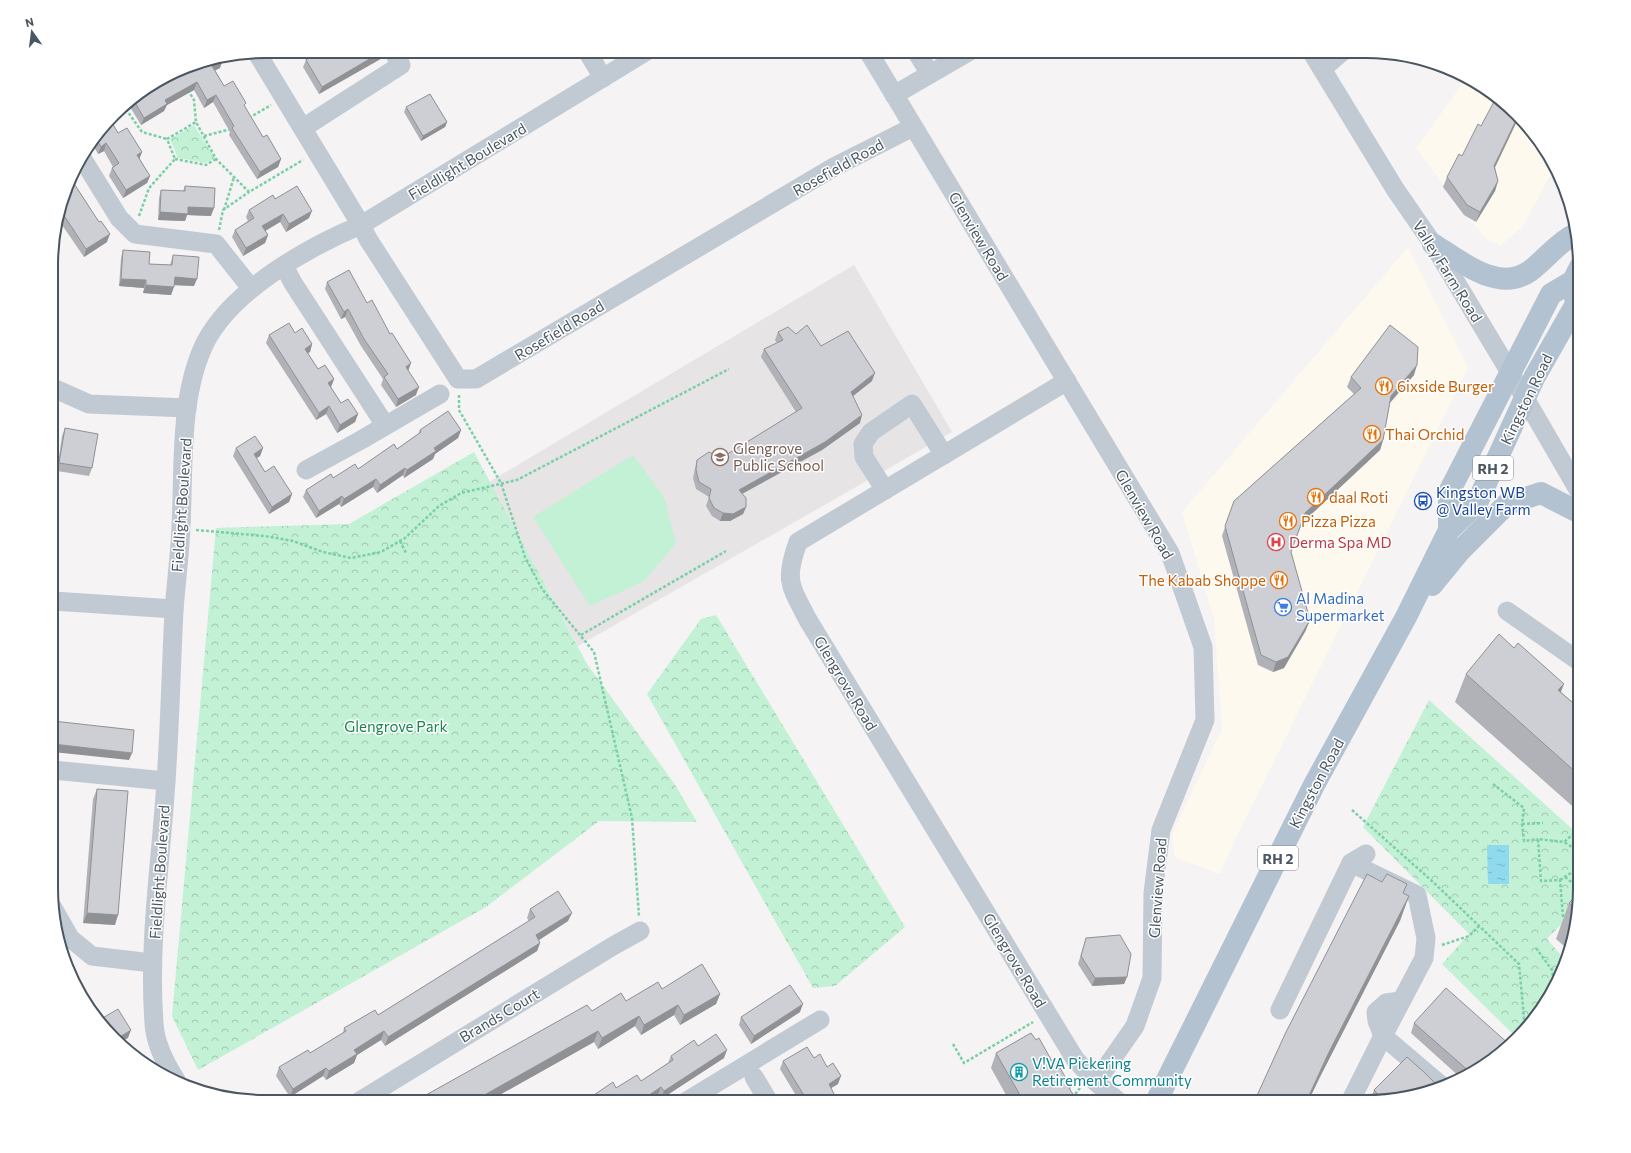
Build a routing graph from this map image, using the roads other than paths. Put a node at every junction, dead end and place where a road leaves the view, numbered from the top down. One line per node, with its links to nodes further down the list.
1 (260, 58): 15 (street)
2 (397, 58): 15 (street)
3 (591, 58): 12 (street)
4 (635, 58): 12 (street, Fieldlight Boulevard)
5 (875, 58): 13 (street, Glenview Road)
6 (920, 58): 11 (street)
7 (958, 58): 11 (street)
8 (1315, 58): 10 (street, Valley Farm Road)
9 (1334, 58): 10 (street)
10 (1322, 69): 19 (street, Valley Farm Road)
11 (930, 74): 13 (street)
12 (603, 78): 17 (street, Fieldlight Boulevard)
13 (894, 95): 14 (street, Glenview Road)
14 (913, 127): 17 (street, Rosefield Road); 25 (street, Glenview Road)
15 (303, 128): 17 (street)
16 (85, 163): 22 (street)
17 (361, 225): 20 (street, Fieldlight Boulevard)
18 (1571, 236): 19 (main road)
19 (1433, 244): 24 (street, Valley Farm Road)
20 (284, 266): 22 (street, Fieldlight Boulevard); 30 (street)
21 (1573, 276): 24 (main road, Kingston Road / RH 2)
22 (251, 288): 29 (street, Fieldlight Boulevard)
23 (1573, 310): 28 (main road, Kingston Road / RH 2)
24 (1511, 374): 28 (street, Valley Farm Road); 36 (main road, Kingston Road / RH 2)
25 (1067, 381): 31 (street, Glengrove Road); 53 (street, Glenview Road)
26 (58, 390): 29 (street)
27 (440, 394): 30 (street)
28 (1525, 398): 33 (street, Valley Farm Road); 36 (main road, Kingston Road / RH 2)
29 (188, 408): 38 (street, Fieldlight Boulevard)
30 (385, 425): 32 (street)
31 (944, 455): 34 (street, Glengrove Road); 34 (street)
32 (306, 470)
33 (1573, 481)
34 (885, 490): 53 (street, Glengrove Road)
35 (1573, 510): 40 (main road)
36 (1449, 530): 40 (main road, Kingston Road / RH 2)
37 (58, 601): 38 (street)
38 (174, 609): 43 (street, Fieldlight Boulevard)
39 (1507, 611): 41 (street)
40 (1406, 617): 58 (main road, Kingston Road / RH 2)
41 (1573, 657)
42 (58, 770): 43 (street)
43 (166, 780): 46 (street, Fieldlight Boulevard)
44 (61, 922): 46 (street)
45 (640, 932): 54 (street, Brands Court)
46 (152, 963): 50 (street, Fieldlight Boulevard)
47 (1280, 1010): 49 (street)
48 (820, 1020): 55 (street)
49 (1383, 1036): 52 (street); 59 (street)
50 (157, 1063)
51 (754, 1077): 56 (street)
52 (1438, 1082)
53 (1088, 1084): 57 (street)
54 (369, 1095)
55 (697, 1095)
56 (765, 1095)
57 (1107, 1095)
58 (1159, 1095)
59 (1354, 1095)

